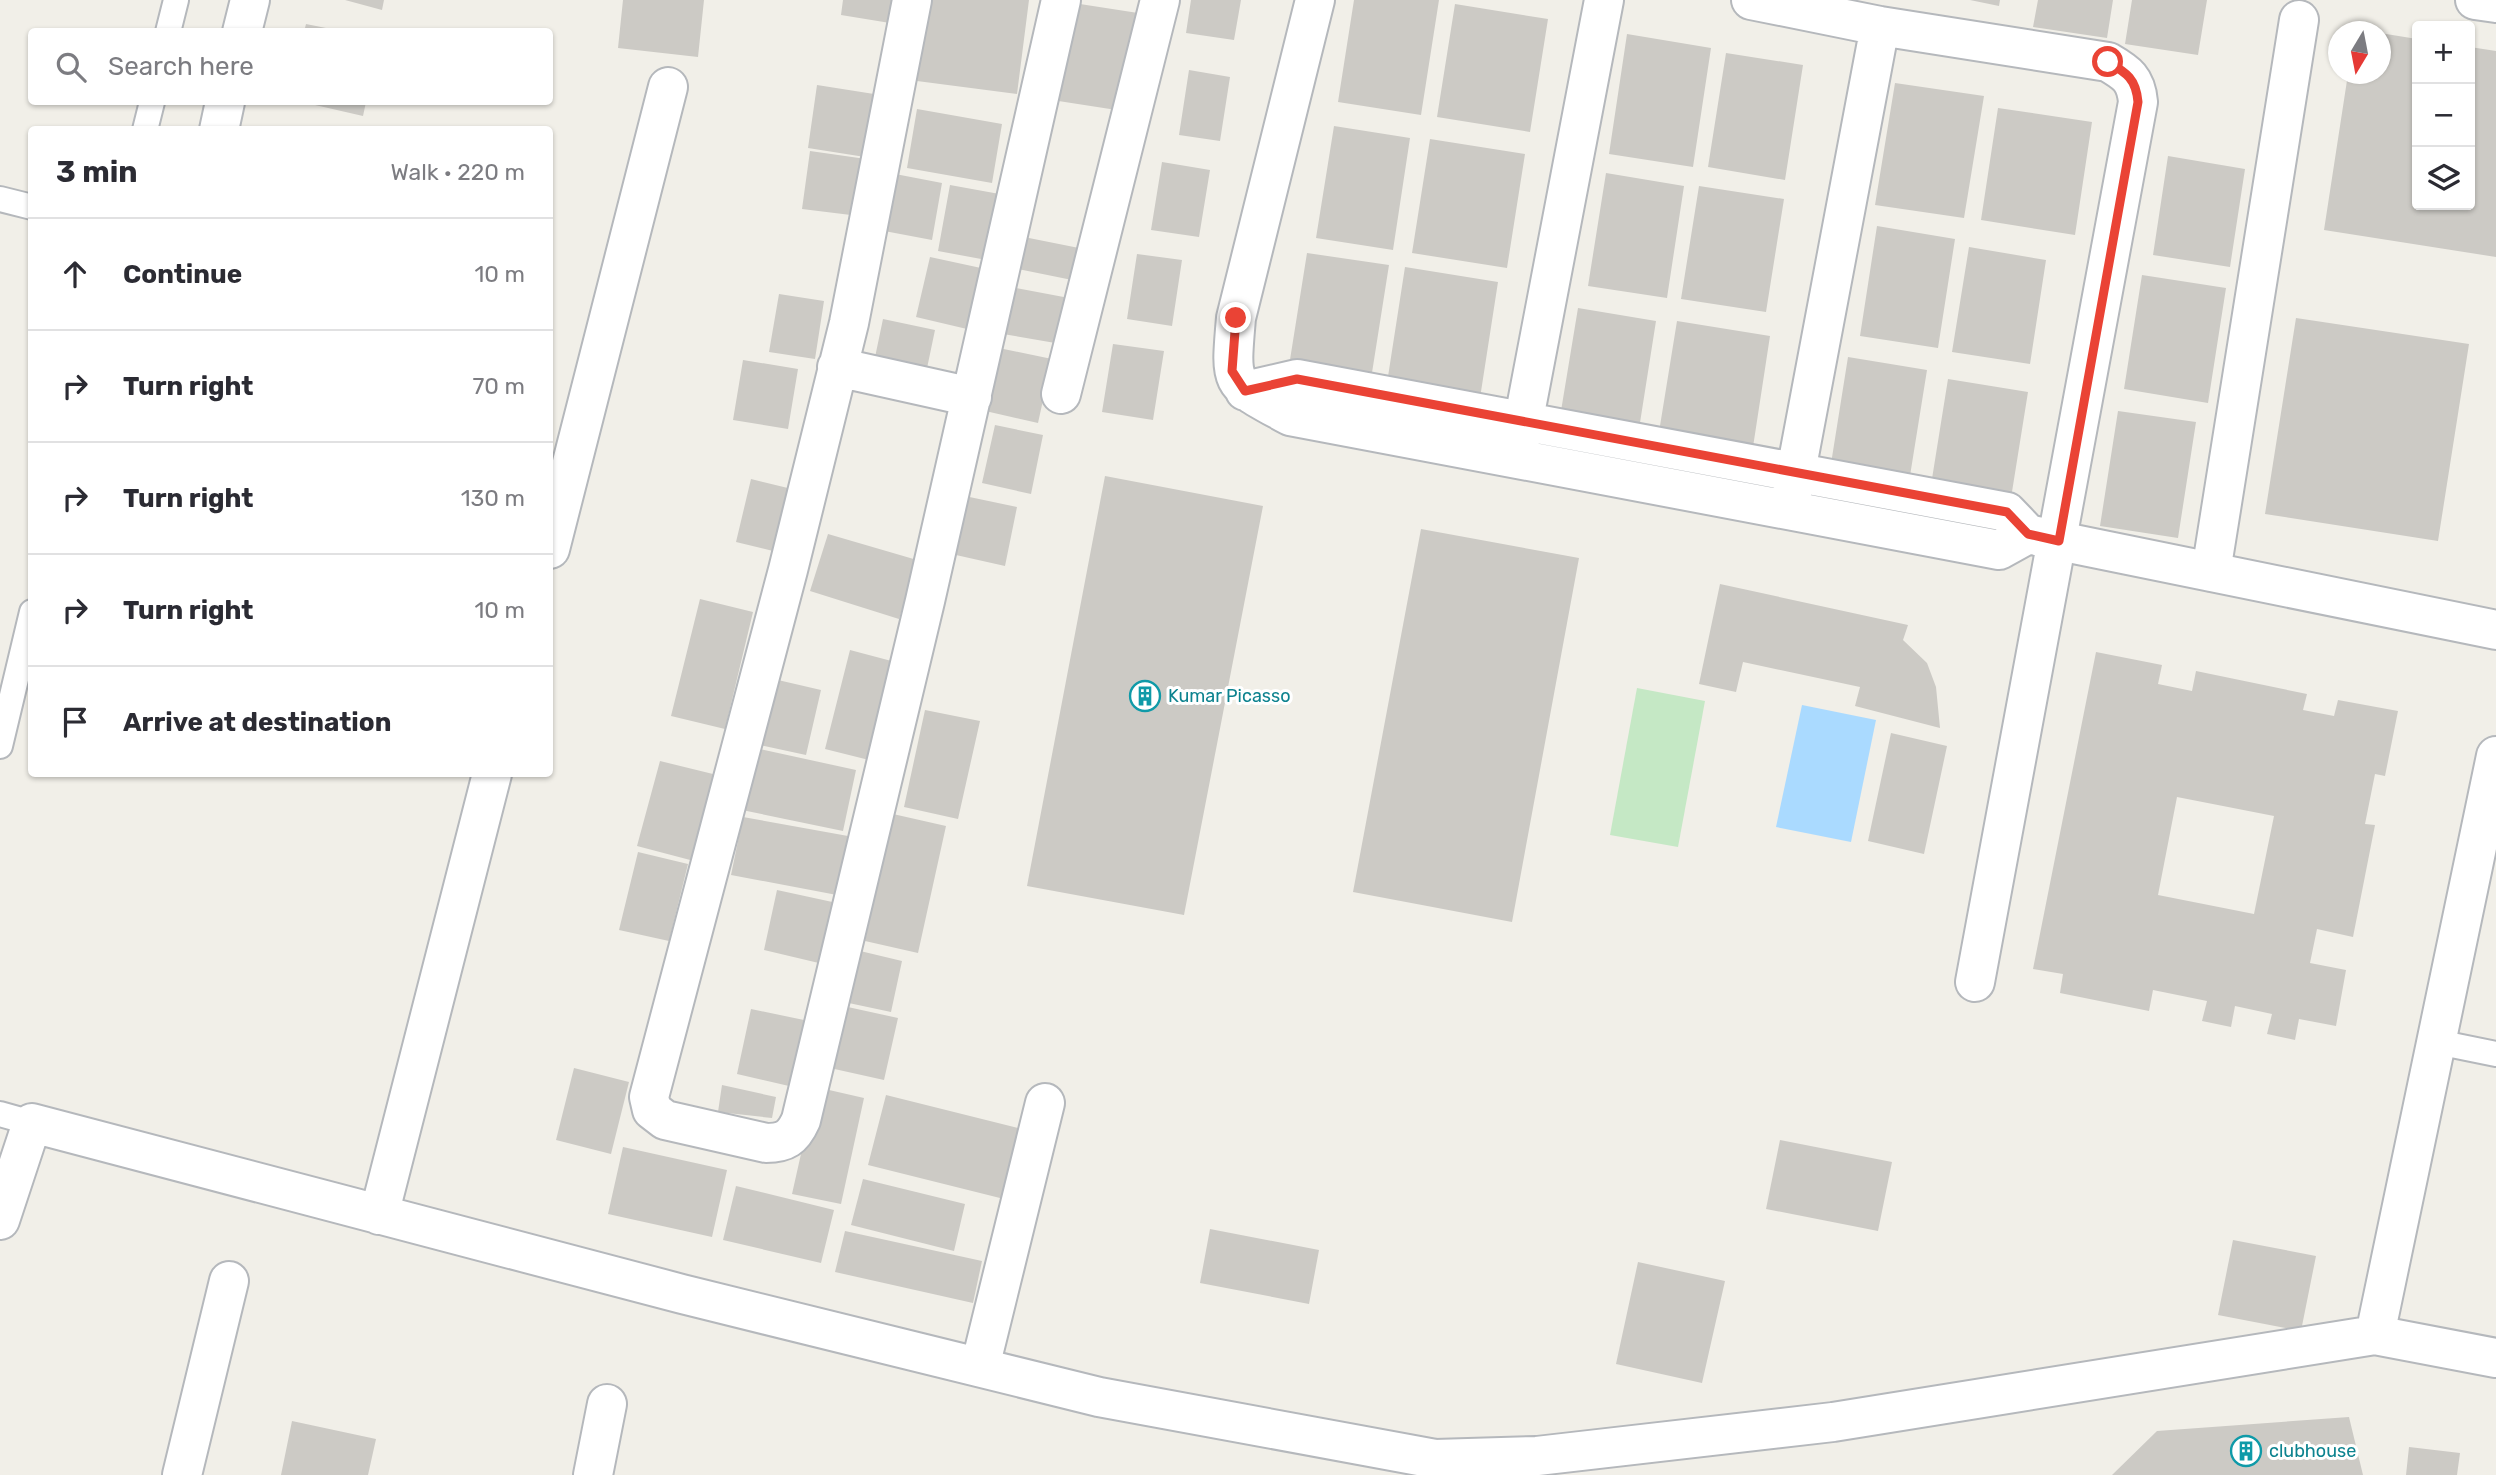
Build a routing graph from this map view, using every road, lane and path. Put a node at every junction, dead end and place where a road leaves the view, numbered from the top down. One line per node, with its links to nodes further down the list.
1 (176, 0): 13 (lane)
2 (250, 0): 14 (street)
3 (912, 0): 22 (street)
4 (1061, 0): 25 (street)
5 (1160, 0): 24 (street)
6 (1315, 0): 23 (street)
7 (1605, 0): 26 (street)
8 (1751, 0): 12 (street)
9 (2475, 0): 10 (street)
10 (2496, 4)
11 (2299, 20): 32 (street)
12 (1880, 26): 28 (street); 31 (street)
13 (169, 28)
14 (243, 28)
15 (668, 87): 30 (street)
16 (151, 105): 18 (lane)
17 (224, 105): 19 (street)
18 (146, 126)
19 (220, 126)
20 (0, 199): 21 (lane)
21 (28, 206)
22 (837, 367): 25 (street); 25 (street)
23 (1245, 391): 26 (street); 27 (street)
24 (1061, 394)
25 (972, 397)
26 (1524, 421): 27 (street); 28 (street)
27 (1516, 459): 29 (street)
28 (1796, 472): 29 (street); 31 (street)
29 (1788, 511): 31 (street)
30 (553, 537)
31 (2043, 537): 32 (street); 38 (street)
32 (2211, 572): 34 (street)
33 (28, 629): 35 (lane)
34 (2496, 630)
35 (0, 746)
36 (2496, 756): 39 (street)
37 (491, 777): 43 (street)
38 (1975, 982)
39 (2437, 1042): 40 (lane); 46 (street)
40 (2496, 1054)
41 (1045, 1103): 48 (street)
42 (16, 1119): 43 (street); 44 (street)
43 (379, 1215): 48 (street)
44 (0, 1220)
45 (229, 1281): 50 (street)
46 (2375, 1335): 47 (street); 48 (street)
47 (2496, 1357)
48 (980, 1367)
49 (607, 1404): 51 (street)
50 (182, 1475)
51 (593, 1475)

